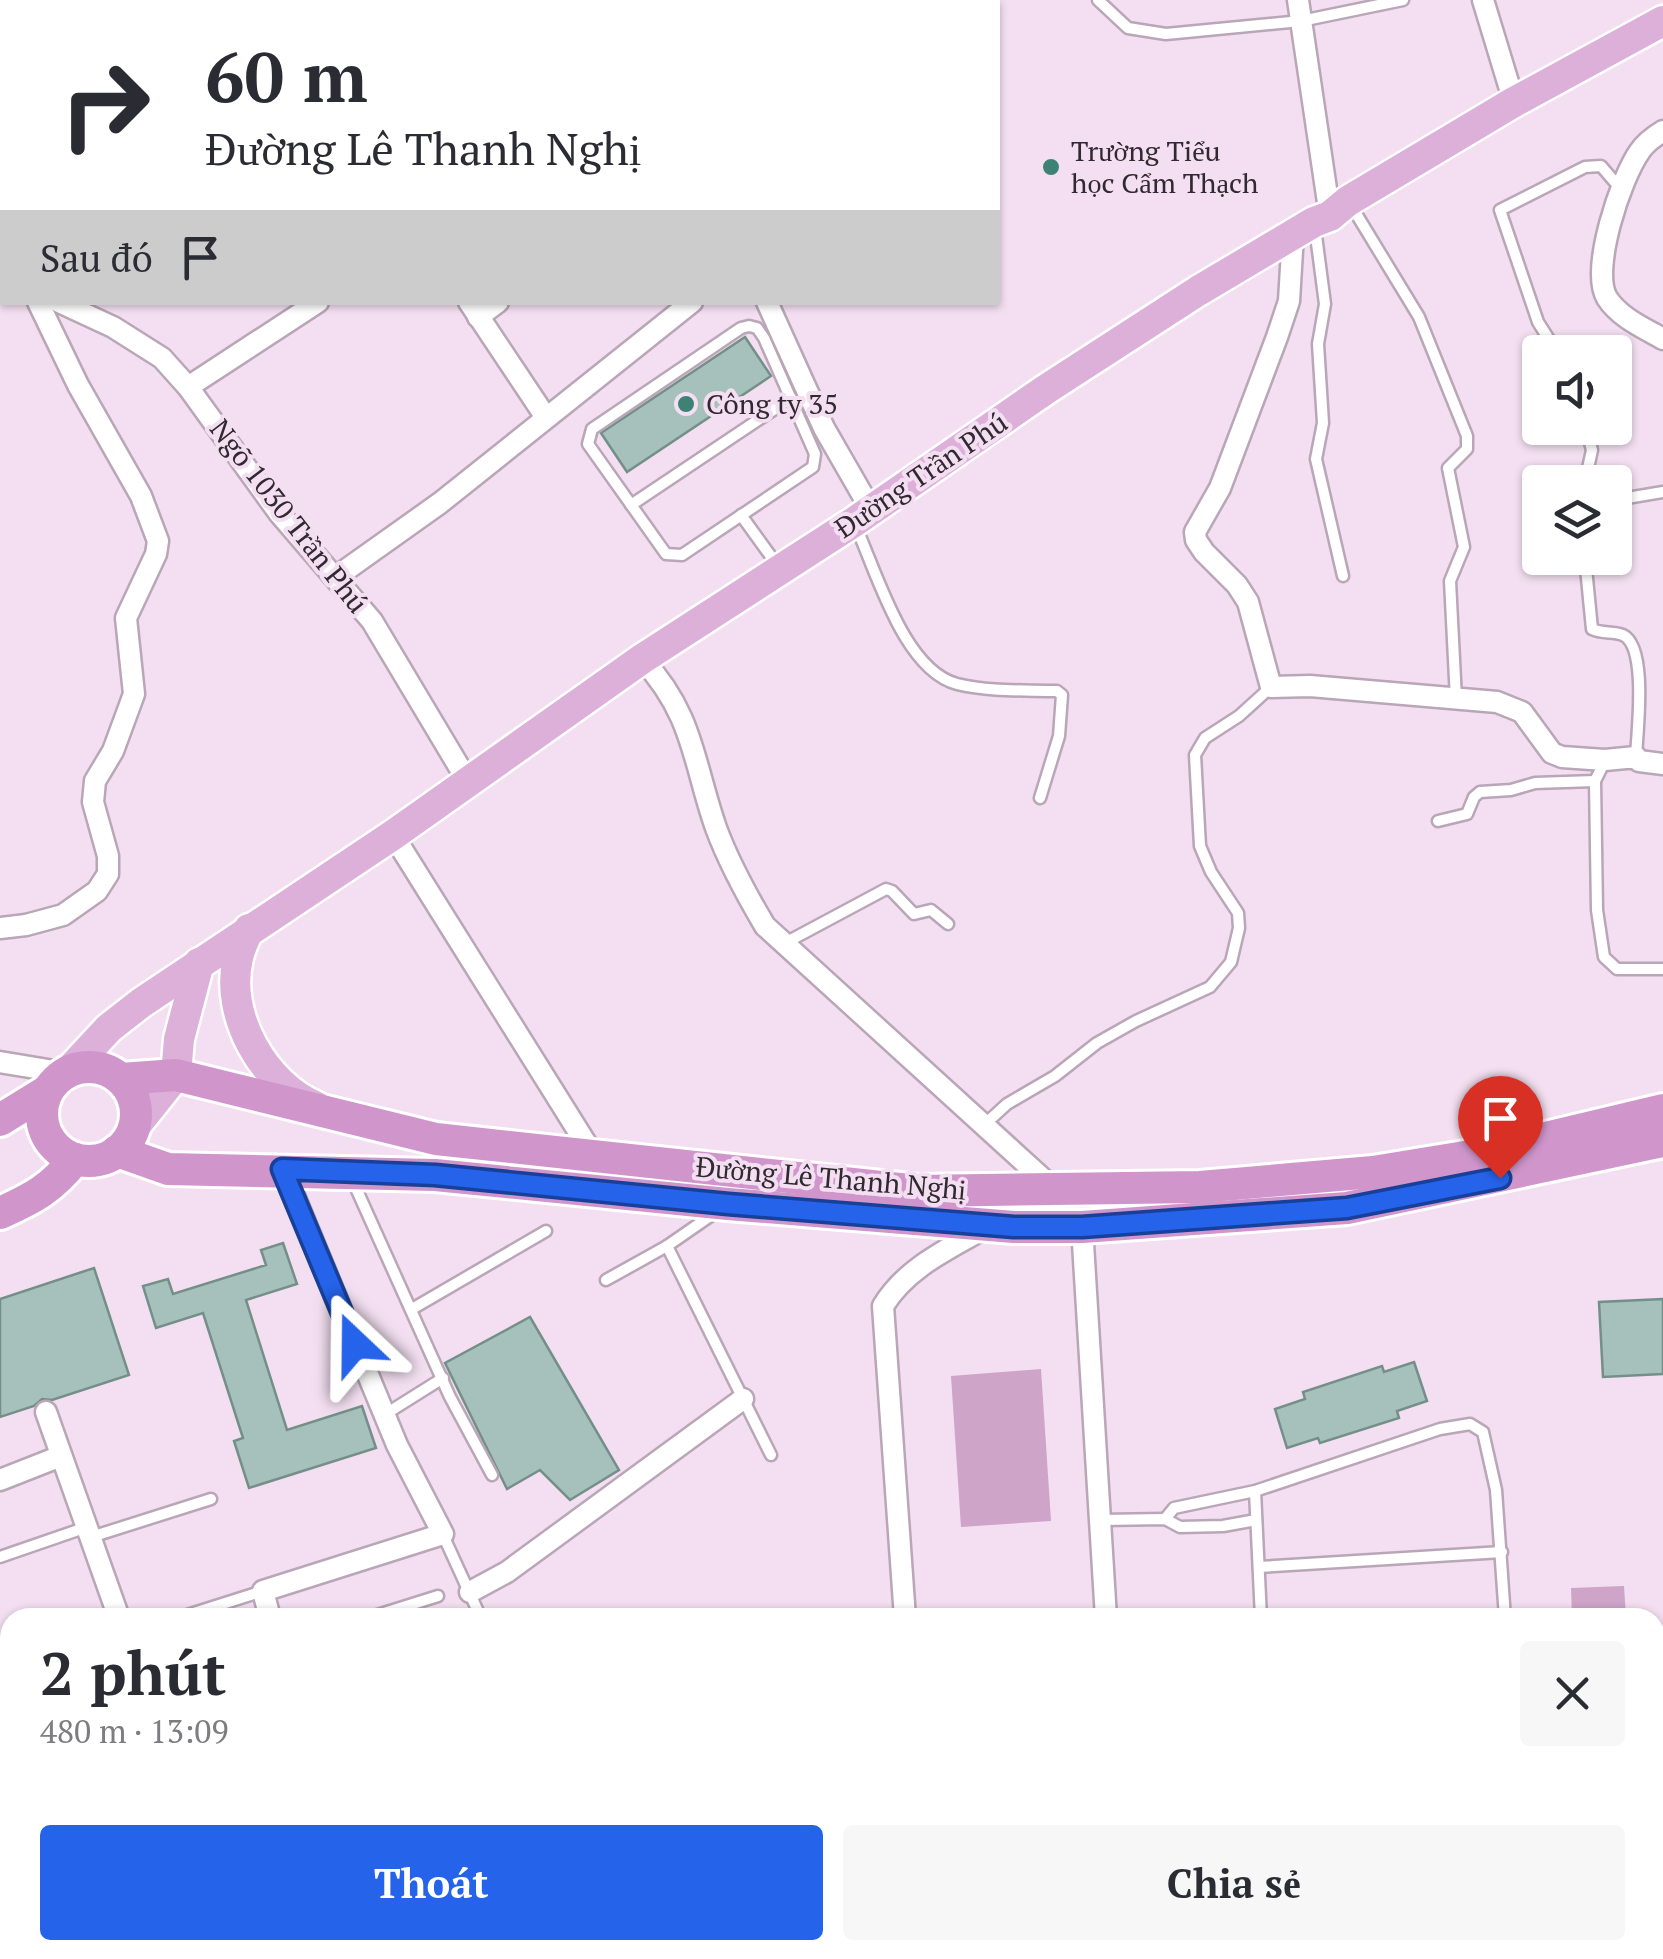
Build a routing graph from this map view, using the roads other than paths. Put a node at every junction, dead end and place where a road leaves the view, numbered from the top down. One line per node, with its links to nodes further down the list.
1 (1098, 0): 4 (lane)
2 (1402, 0): 4 (lane)
3 (1483, 0): 6 (street)
4 (1300, 10): 9 (street)
5 (1663, 21): 6 (main road, Đường Trần Phú)
6 (1514, 102): 9 (main road, Đường Trần Phú)
7 (1663, 131): 8 (street)
8 (1621, 188): 16 (lane); 17 (street)
9 (1321, 218): 25 (main road, Đường Trần Phú); 29 (lane); 31 (street); 32 (lane)
10 (39, 305): 42 (street)
11 (66, 305): 18 (street, Ngõ 1030 Trần Phú)
12 (313, 305): 18 (street)
13 (688, 305): 20 (street)
14 (768, 305): 25 (street)
15 (474, 310): 20 (street)
16 (1546, 335)
17 (1663, 339)
18 (188, 387): 28 (street, Ngõ 1030 Trần Phú)
19 (791, 398): 23 (lane); 23 (lane); 24 (lane)
20 (545, 416): 28 (street)
21 (1663, 492): 22 (lane)
22 (1632, 497)
23 (631, 505): 24 (lane)
24 (741, 515): 26 (lane)
25 (862, 515): 26 (main road, Đường Trần Phú); 38 (lane)
26 (780, 570): 30 (main road, Đường Trần Phú)
27 (1587, 575): 33 (lane)
28 (336, 576): 36 (street, Ngõ 1030 Trần Phú)
29 (1343, 576)
30 (642, 659): 36 (main road, Đường Trần Phú); 44 (street)
31 (1271, 688): 32 (street); 54 (lane)
32 (1456, 698): 34 (street)
33 (1636, 757): 34 (street); 35 (street)
34 (1605, 760): 37 (lane)
35 (1663, 764)
36 (468, 780): 40 (main road, Đường Trần Phú)
37 (1595, 781): 39 (lane); 46 (lane)
38 (1040, 798)
39 (1438, 820)
40 (394, 835): 43 (main road, Đường Trần Phú); 57 (street)
41 (948, 924): 44 (lane)
42 (0, 928)
43 (249, 929): 45 (main road, Đường Trần Phú); 52 (main road)
44 (785, 943): 54 (street)
45 (199, 964): 48 (main road); 49 (main road, Đường Trần Phú)
46 (1663, 970)
47 (0, 1062): 49 (street)
48 (176, 1075): 50 (highway, Đường Lê Thanh Nghị); 52 (highway, Đường Lê Thanh Nghị); 55 (main road)
49 (61, 1078): 50 (highway); 53 (highway); 58 (highway)
50 (121, 1078): 55 (highway)
51 (1663, 1110): 61 (highway, Đường Lê Thanh Nghị)
52 (343, 1118): 57 (highway, Đường Lê Thanh Nghị)
53 (0, 1120)
54 (984, 1125): 61 (street)
55 (125, 1140): 58 (highway); 59 (highway, Đường Lê Thanh Nghị)
56 (1663, 1142): 65 (highway, Đường Lê Thanh Nghị)
57 (592, 1153): 61 (highway, Đường Lê Thanh Nghị)
58 (75, 1159): 63 (highway)
59 (282, 1169): 60 (highway, Đường Lê Thanh Nghị); 73 (street)
60 (349, 1172): 62 (highway, Đường Lê Thanh Nghị); 69 (lane)
61 (1057, 1191)
62 (728, 1204): 64 (highway, Đường Lê Thanh Nghị); 67 (lane)
63 (0, 1213)
64 (991, 1224): 65 (highway, Đường Lê Thanh Nghị); 96 (street)
65 (1082, 1227): 81 (street)
66 (546, 1231): 69 (lane)
67 (667, 1246): 68 (lane); 71 (lane)
68 (606, 1280)
69 (412, 1309): 70 (lane)
70 (443, 1378): 73 (lane); 76 (lane)
71 (743, 1398): 74 (lane); 89 (street)
72 (46, 1412): 75 (street)
73 (384, 1415): 84 (street)
74 (771, 1455)
75 (62, 1456): 77 (street); 83 (street)
76 (492, 1475)
77 (0, 1480)
78 (1255, 1491): 80 (lane); 82 (lane); 85 (lane)
79 (211, 1498): 83 (lane)
80 (1164, 1519): 81 (lane); 82 (lane)
81 (1101, 1520): 97 (street)
82 (1256, 1520): 87 (lane)
83 (88, 1532): 86 (lane); 91 (street)
84 (443, 1534): 88 (street); 89 (lane)
85 (1502, 1552): 87 (lane); 99 (lane)
86 (0, 1557)
87 (1258, 1566): 98 (lane)
88 (263, 1591): 92 (lane); 93 (street)
89 (470, 1592): 95 (lane)
90 (438, 1596): 94 (lane)
91 (115, 1608)
92 (209, 1608)
93 (267, 1608)
94 (401, 1608)
95 (477, 1608)
96 (905, 1608)
97 (1105, 1608)
98 (1260, 1608)
99 (1505, 1608)

